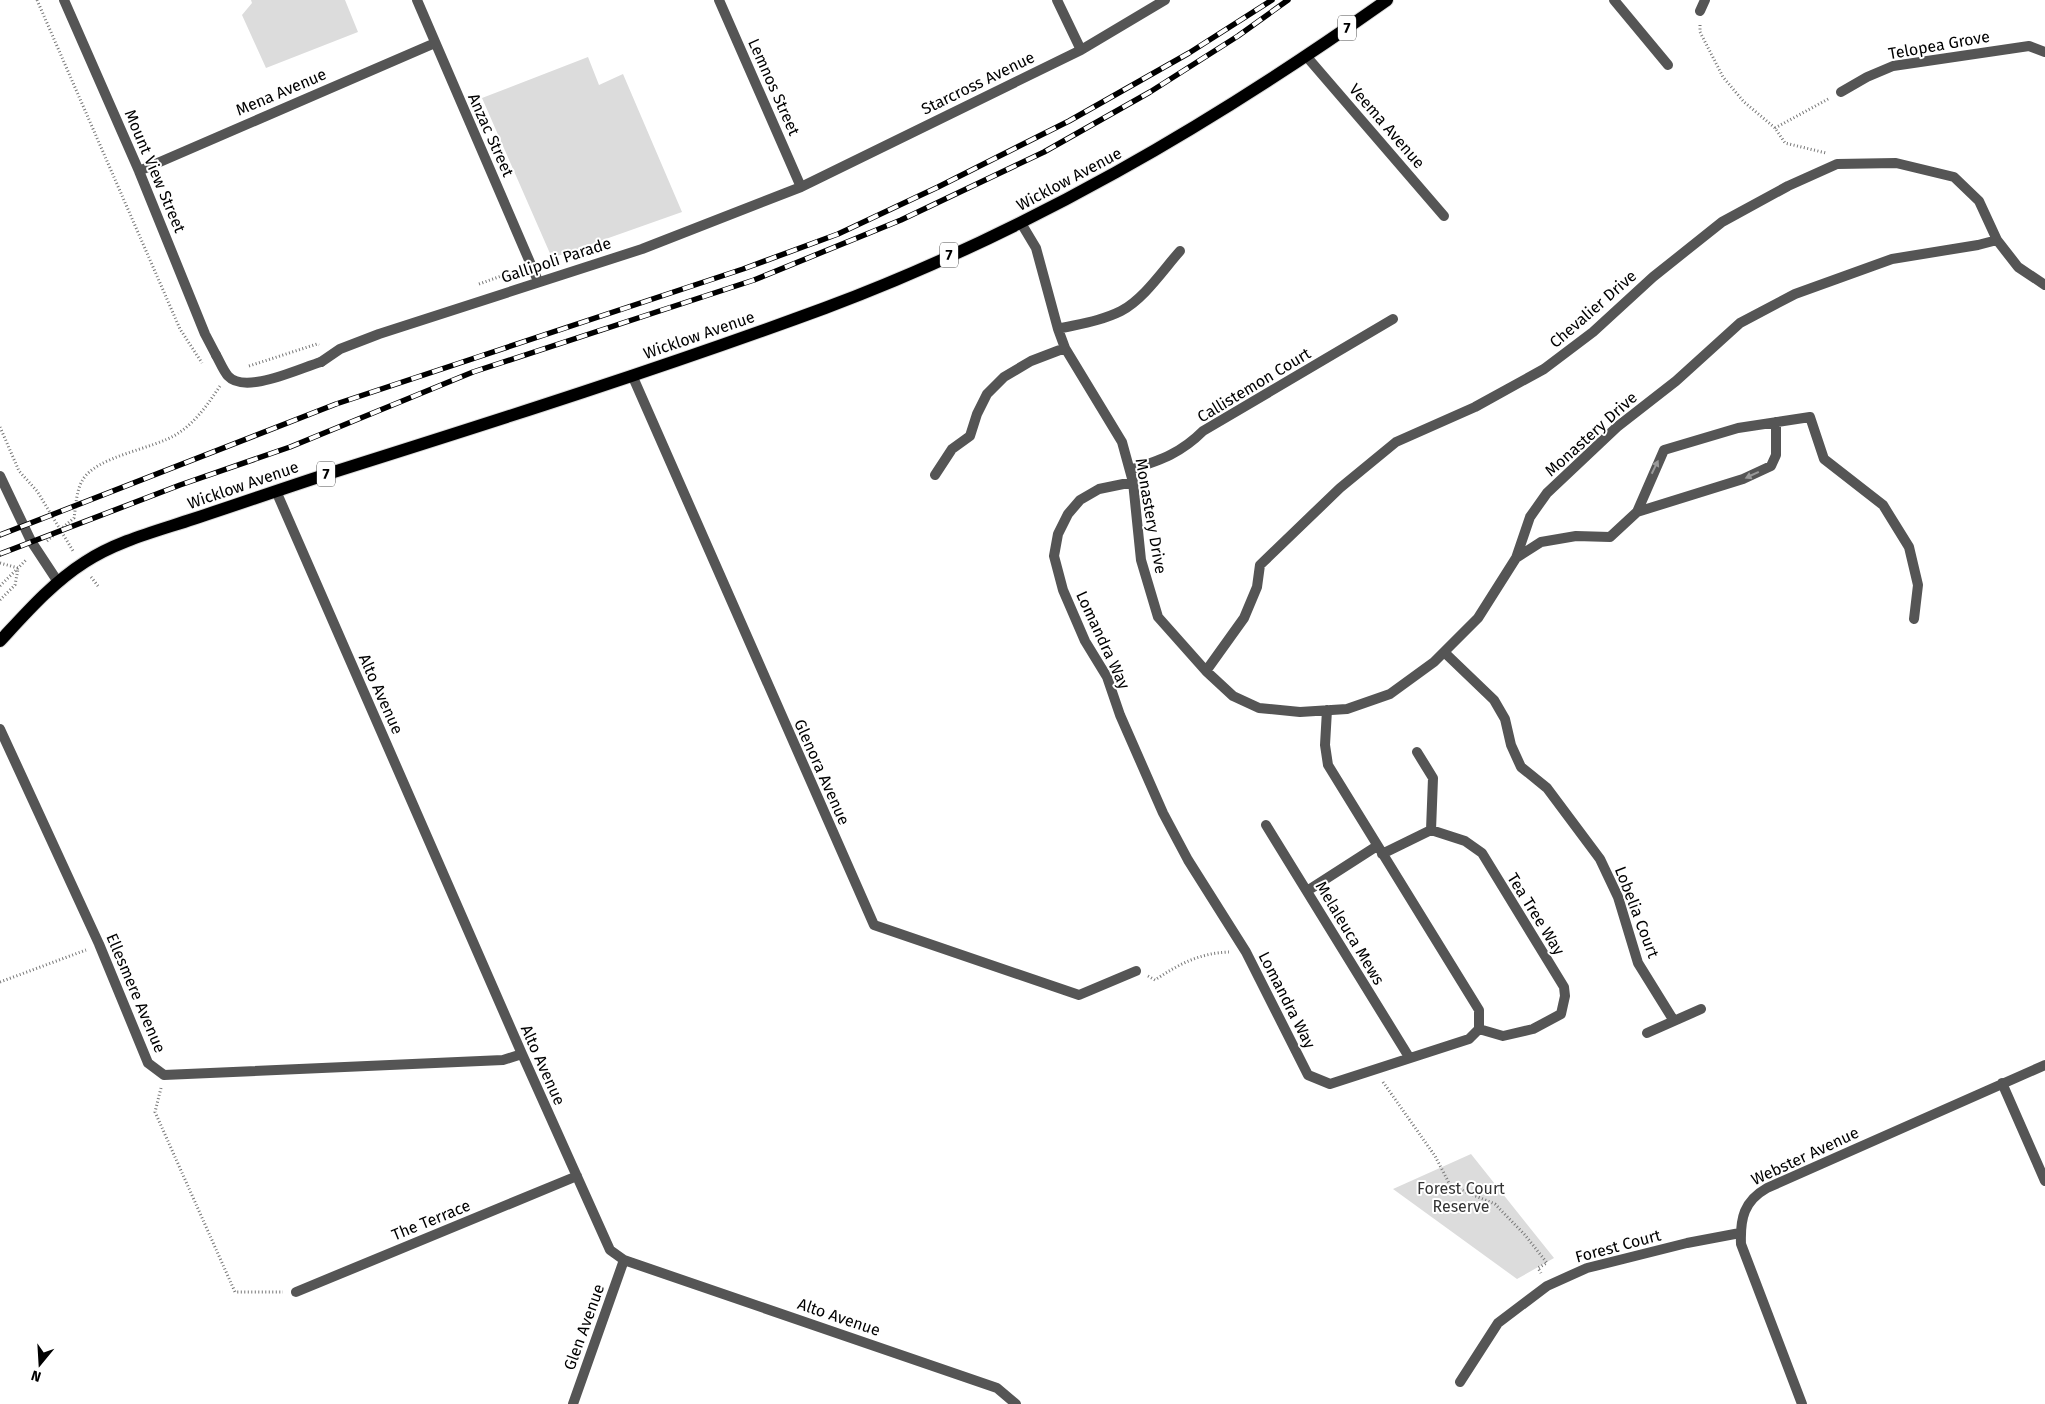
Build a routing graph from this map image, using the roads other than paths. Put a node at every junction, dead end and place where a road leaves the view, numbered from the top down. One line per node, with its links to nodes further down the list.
1 (64, 0): 16 (street, Mount View Street)
2 (417, 0): 10 (street, Anzac Street)
3 (719, 0): 17 (street, Lemnos Street)
4 (1057, 0): 11 (street)
5 (1165, 0): 11 (street, Starcross Avenue)
6 (1387, 0): 13 (main road, Wicklow Avenue / 7)
7 (1614, 0): 14 (street)
8 (1705, 0): 9 (street)
9 (1700, 11)
10 (435, 43): 16 (street, Mena Avenue); 22 (street, Anzac Street)
11 (1081, 50): 17 (street, Starcross Avenue)
12 (2045, 52): 15 (street, Telopea Grove)
13 (1306, 57): 18 (street, Veema Avenue); 19 (main road, Wicklow Avenue / 7)
14 (1668, 65)
15 (1841, 92)
16 (139, 170): 27 (street, Mount View Street)
17 (801, 187): 22 (street, Gallipoli Parade)
18 (1444, 216)
19 (1021, 223): 25 (street, Monastery Drive); 28 (main road, Wicklow Avenue / 7)
20 (1997, 240): 23 (street, Chevalier Drive); 36 (street, Monastery Drive); 41 (street, Chevalier Drive)
21 (1180, 251): 25 (street)
22 (538, 281): 27 (street, Gallipoli Parade)
23 (2045, 285)
24 (1393, 319): 30 (street, Callistemon Court)
25 (1058, 329): 26 (street, Monastery Drive)
26 (1065, 348): 30 (street, Monastery Drive); 31 (street)
27 (227, 374)
28 (632, 376): 34 (main road, Wicklow Avenue / 7); 49 (street, Glenora Avenue)
29 (1776, 422): 35 (street, one-way to 29); 35 (street, one-way to 35); 38 (street)
30 (1130, 470): 33 (street, Monastery Drive)
31 (935, 475)
32 (0, 477): 37 (street)
33 (1133, 482): 41 (street, Monastery Drive); 55 (street, Lomandra Way)
34 (276, 491): 37 (main road, Wicklow Avenue / 7); 54 (street, Alto Avenue)
35 (1637, 512): 36 (street)
36 (1516, 558): 40 (street, Monastery Drive)
37 (58, 582): 39 (main road, Wicklow Avenue / 7)
38 (1914, 619)
39 (0, 641)
40 (1444, 652): 42 (street, Monastery Drive); 51 (street, Lobelia Court)
41 (1206, 671): 42 (street, Monastery Drive)
42 (1327, 710): 47 (street)
43 (0, 729): 54 (street, Ellesmere Avenue)
44 (1417, 752): 46 (street)
45 (1266, 825): 48 (street, Melaleuca Mews)
46 (1431, 830): 47 (street); 52 (street, Tea Tree Way)
47 (1379, 850): 48 (street); 52 (street)
48 (1307, 891): 55 (street, Melaleuca Mews)
49 (1136, 971)
50 (1701, 1009): 51 (street)
51 (1674, 1021): 53 (street)
52 (1479, 1029): 55 (street, Lomandra Way)
53 (1647, 1032)
54 (522, 1054): 58 (street, Alto Avenue)
55 (1408, 1057)
56 (2045, 1065): 57 (street, Webster Avenue)
57 (2002, 1083): 59 (street); 60 (street, Webster Avenue)
58 (577, 1176): 61 (street, Alto Avenue); 62 (street, The Terrace)
59 (2045, 1181)
60 (1740, 1233): 63 (street, Forest Court); 66 (street, Webster Avenue)
61 (624, 1260): 64 (street, Glen Avenue); 65 (street, Alto Avenue)
62 (296, 1292)
63 (1460, 1382)
64 (573, 1404)
65 (1016, 1404)
66 (1802, 1404)

